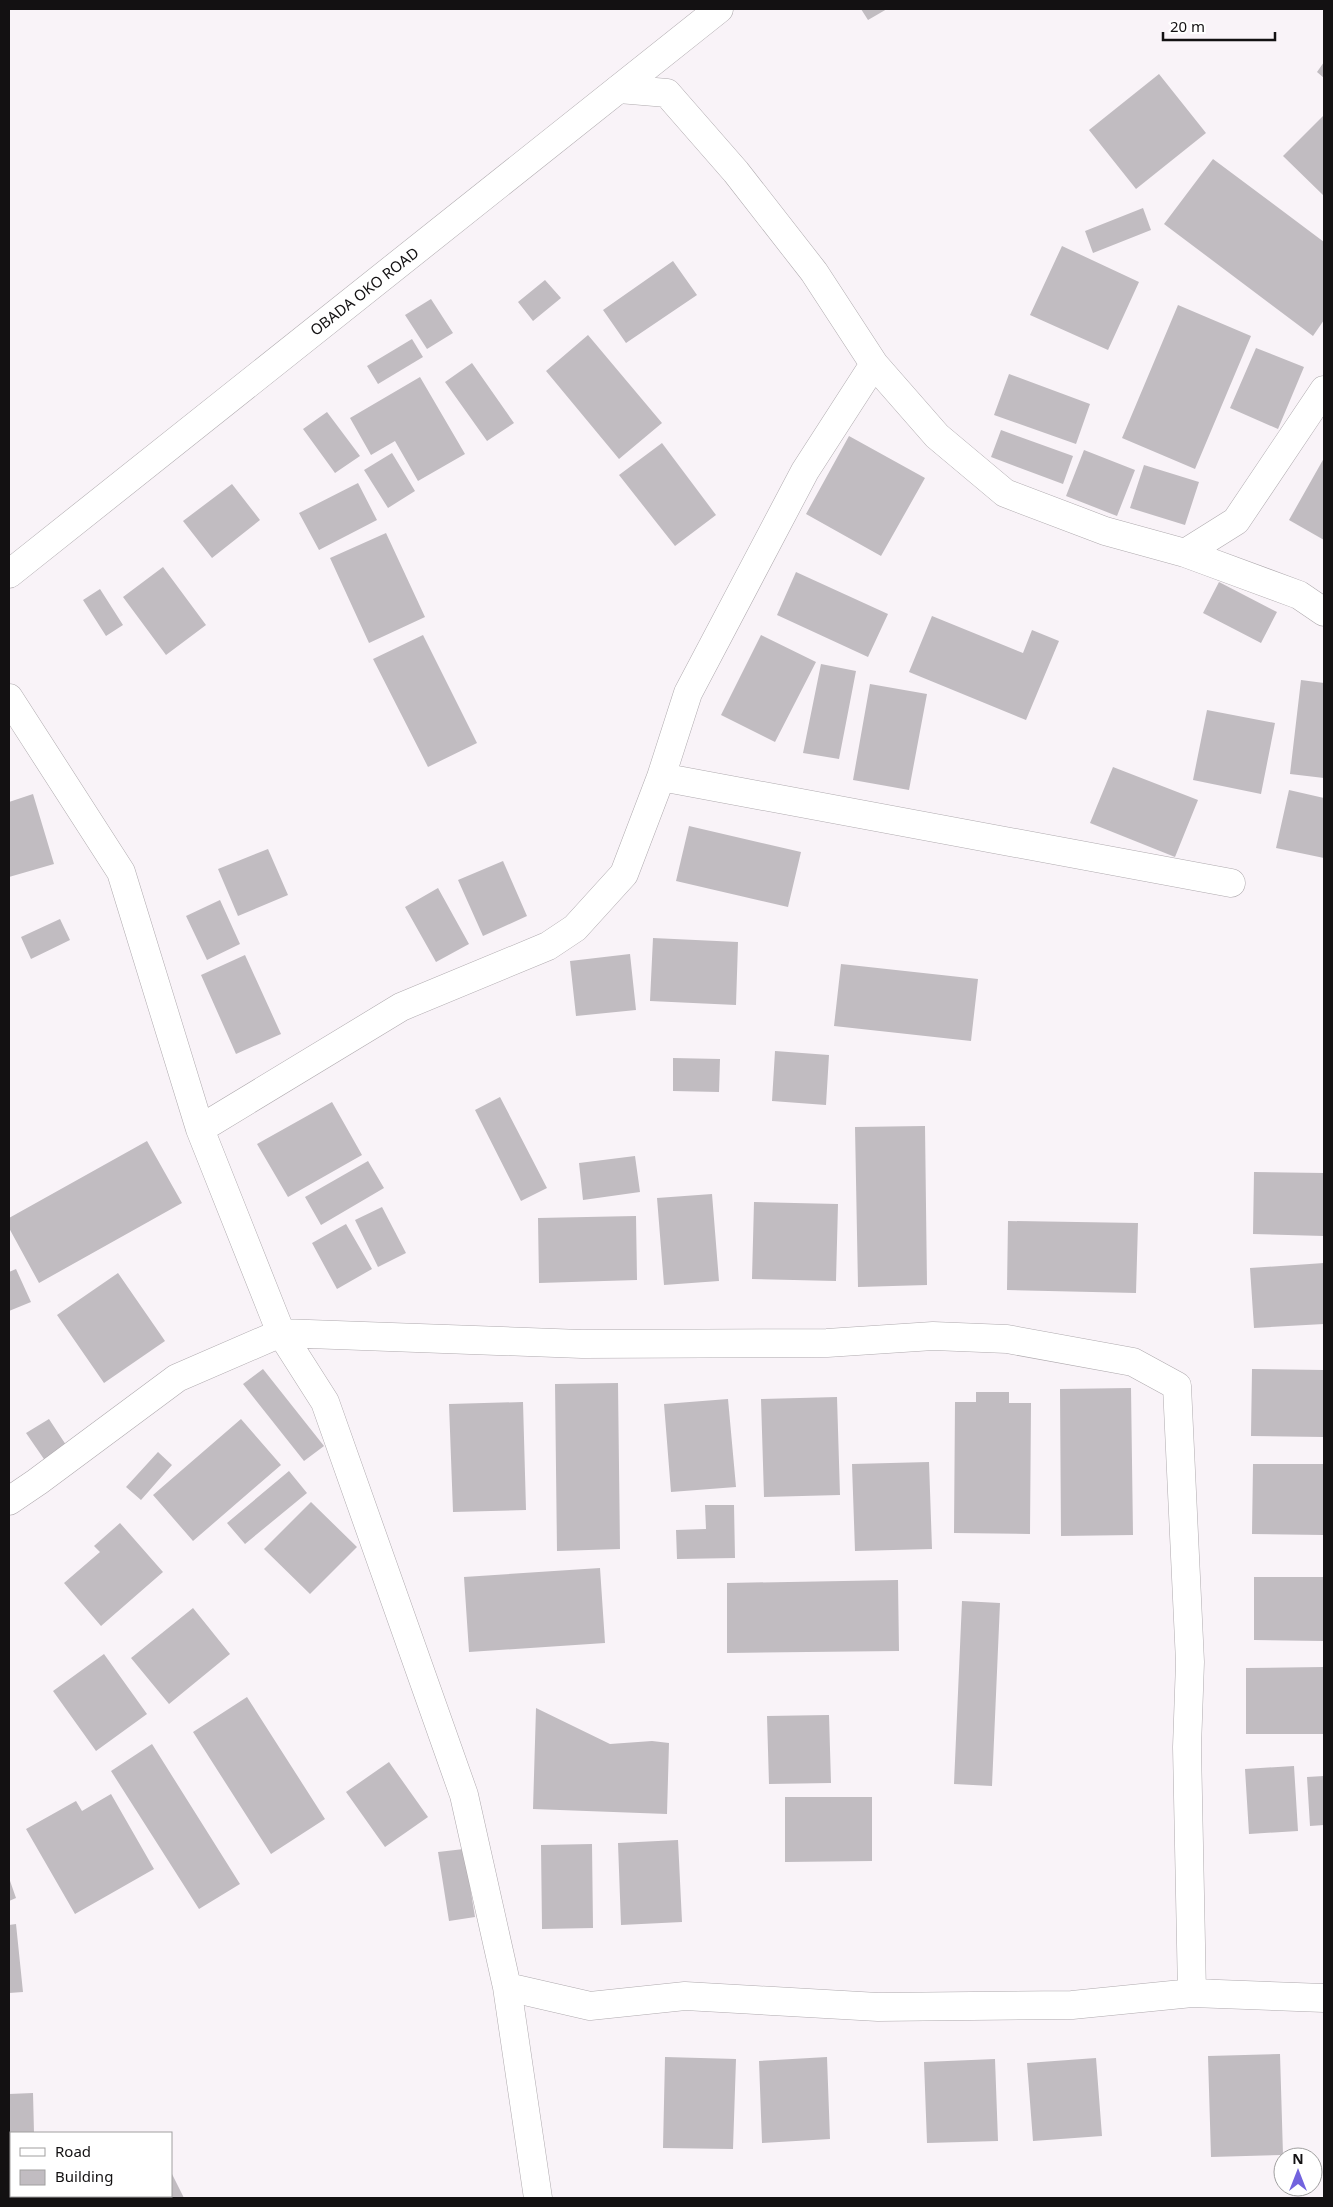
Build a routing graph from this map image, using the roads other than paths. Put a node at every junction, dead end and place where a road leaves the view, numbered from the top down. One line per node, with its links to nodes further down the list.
1 (719, 9): 2 (street, OBADA OKO ROAD)
2 (619, 89): 3 (street); 6 (street, OBADA OKO ROAD)
3 (874, 364): 5 (street); 9 (street)
4 (1324, 390): 5 (street)
5 (1185, 553): 7 (street)
6 (9, 574)
7 (1324, 612)
8 (9, 698): 11 (street)
9 (661, 777): 10 (street); 11 (street)
10 (1231, 883)
11 (200, 1129): 12 (street)
12 (281, 1333): 13 (street); 14 (street); 15 (street)
13 (9, 1501)
14 (506, 1987): 15 (street); 17 (street)
15 (1192, 1993): 16 (street)
16 (1324, 1998)
17 (538, 2198)

